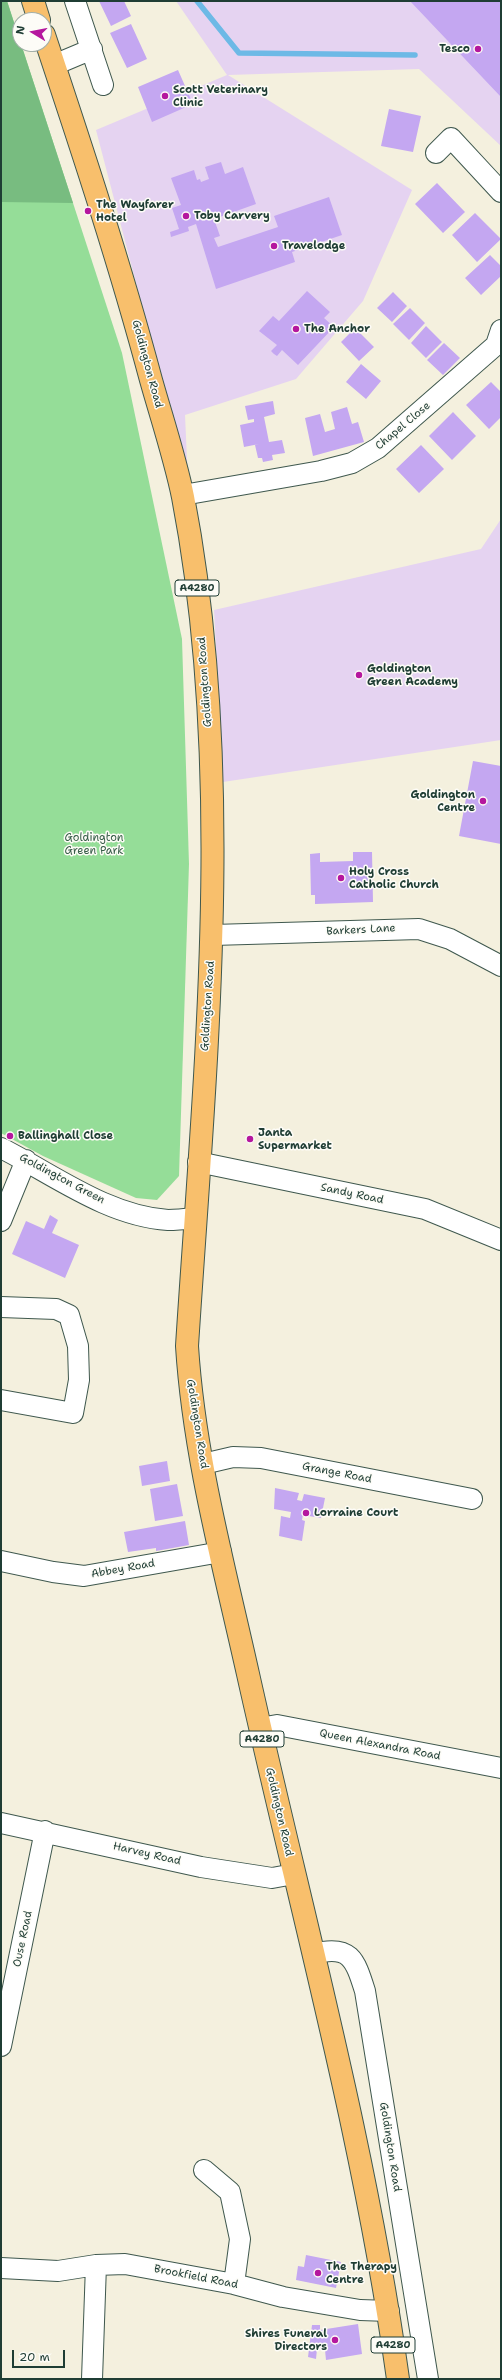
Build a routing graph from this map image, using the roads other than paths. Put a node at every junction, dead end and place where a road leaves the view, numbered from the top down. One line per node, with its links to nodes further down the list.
1 (33, 1): 3 (main road)
2 (75, 1): 4 (street)
3 (36, 12)
4 (92, 49): 6 (street); 7 (street)
5 (50, 52): 6 (main road, Goldington Road / A4280)
6 (54, 65): 11 (main road, Goldington Road / A4280)
7 (103, 85)
8 (436, 153): 9 (street)
9 (501, 192)
10 (501, 330): 11 (street, Chapel Close)
11 (183, 495): 12 (main road, Goldington Road / A4280)
12 (213, 935): 13 (street, Barkers Lane); 16 (main road, Goldington Road / A4280)
13 (501, 966)
14 (1, 1148): 15 (street, Goldington Green)
15 (26, 1160): 17 (street, Goldington Green); 18 (street)
16 (198, 1162): 17 (main road, Goldington Road / A4280); 19 (street, Sandy Road)
17 (195, 1218): 22 (main road, Goldington Road / A4280)
18 (1, 1221)
19 (501, 1240)
20 (1, 1307): 21 (street)
21 (1, 1400)
22 (203, 1464): 23 (street, Grange Road); 24 (main road, Goldington Road / A4280)
23 (472, 1499)
24 (221, 1552): 25 (street, Abbey Road); 26 (main road, Goldington Road / A4280)
25 (1, 1562)
26 (260, 1728): 27 (street, Queen Alexandra Road); 30 (main road, Goldington Road / A4280)
27 (501, 1768)
28 (1, 1823): 29 (street, Harvey Road)
29 (45, 1831): 30 (street, Harvey Road); 32 (street, Ouse Road)
30 (294, 1874): 31 (main road, Goldington Road / A4280)
31 (313, 1954): 37 (main road, Goldington Road / A4280); 40 (street, Goldington Road)
32 (1, 2046)
33 (204, 2170): 36 (street)
34 (96, 2265): 35 (street, Brookfield Road); 36 (street, Brookfield Road); 38 (street)
35 (1, 2268)
36 (234, 2284): 37 (street, Brookfield Road)
37 (389, 2311): 39 (main road, Goldington Road / A4280)
38 (92, 2379)
39 (398, 2379)
40 (428, 2379)

